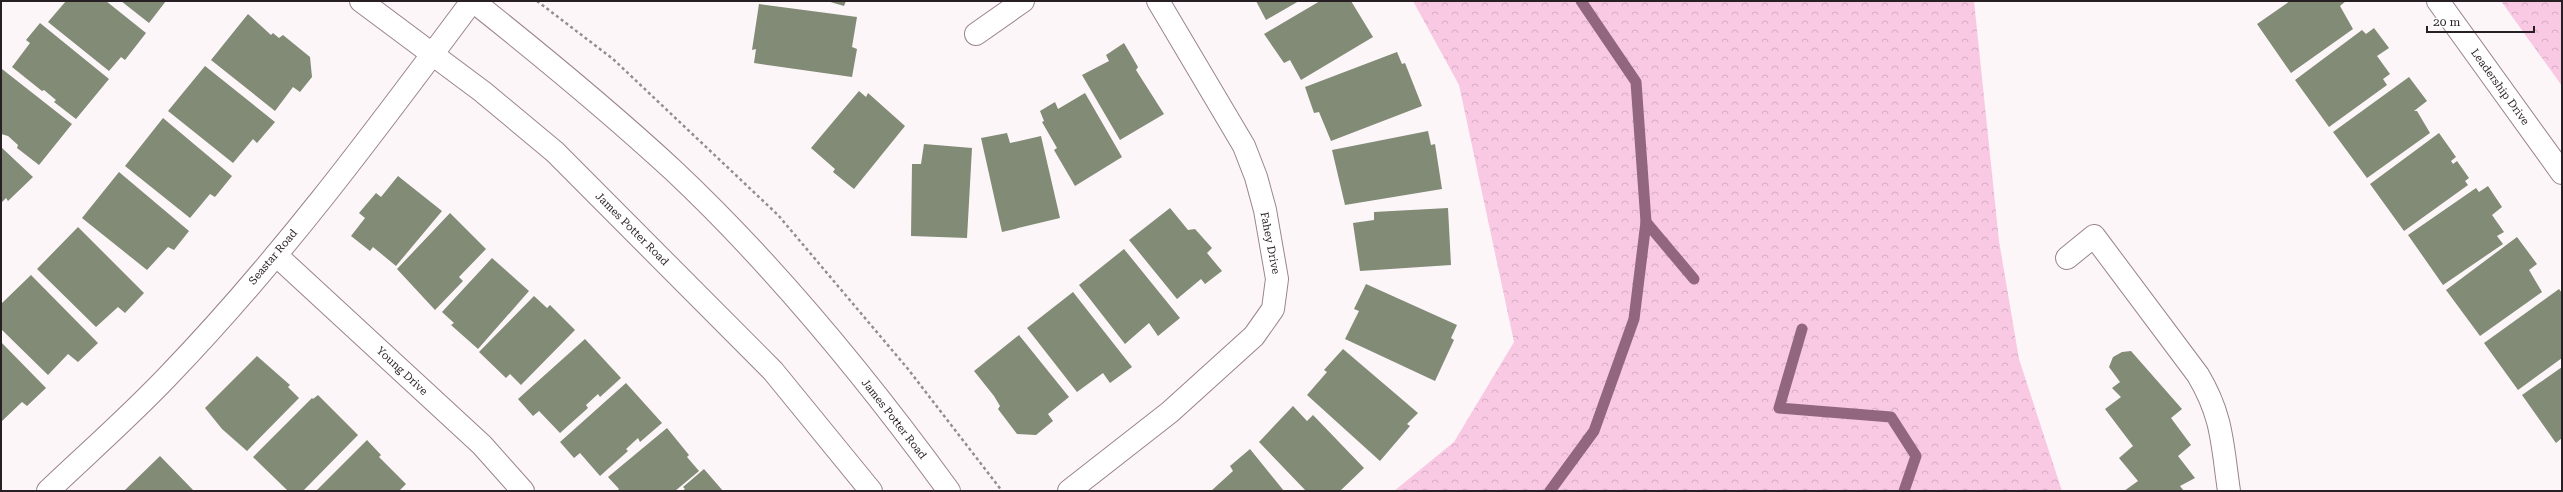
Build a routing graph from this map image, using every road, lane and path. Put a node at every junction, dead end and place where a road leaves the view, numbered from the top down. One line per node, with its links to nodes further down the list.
1 (361, 1): 7 (street, James Potter Road)
2 (473, 1): 7 (street, Seastar Road); 15 (street, James Potter Road)
3 (1023, 1): 6 (street)
4 (1158, 1): 17 (street, Fahey Drive)
5 (2438, 1): 8 (street, Leadership Drive)
6 (976, 34)
7 (433, 53): 9 (street, Seastar Road); 14 (street, James Potter Road)
8 (2562, 173)
9 (276, 255): 12 (street, Seastar Road); 13 (street, Young Drive)
10 (2067, 258): 18 (street)
11 (999, 487): 16 (path)
12 (48, 491)
13 (523, 491)
14 (871, 491)
15 (949, 491)
16 (1002, 491)
17 (1069, 491)
18 (2229, 491)

